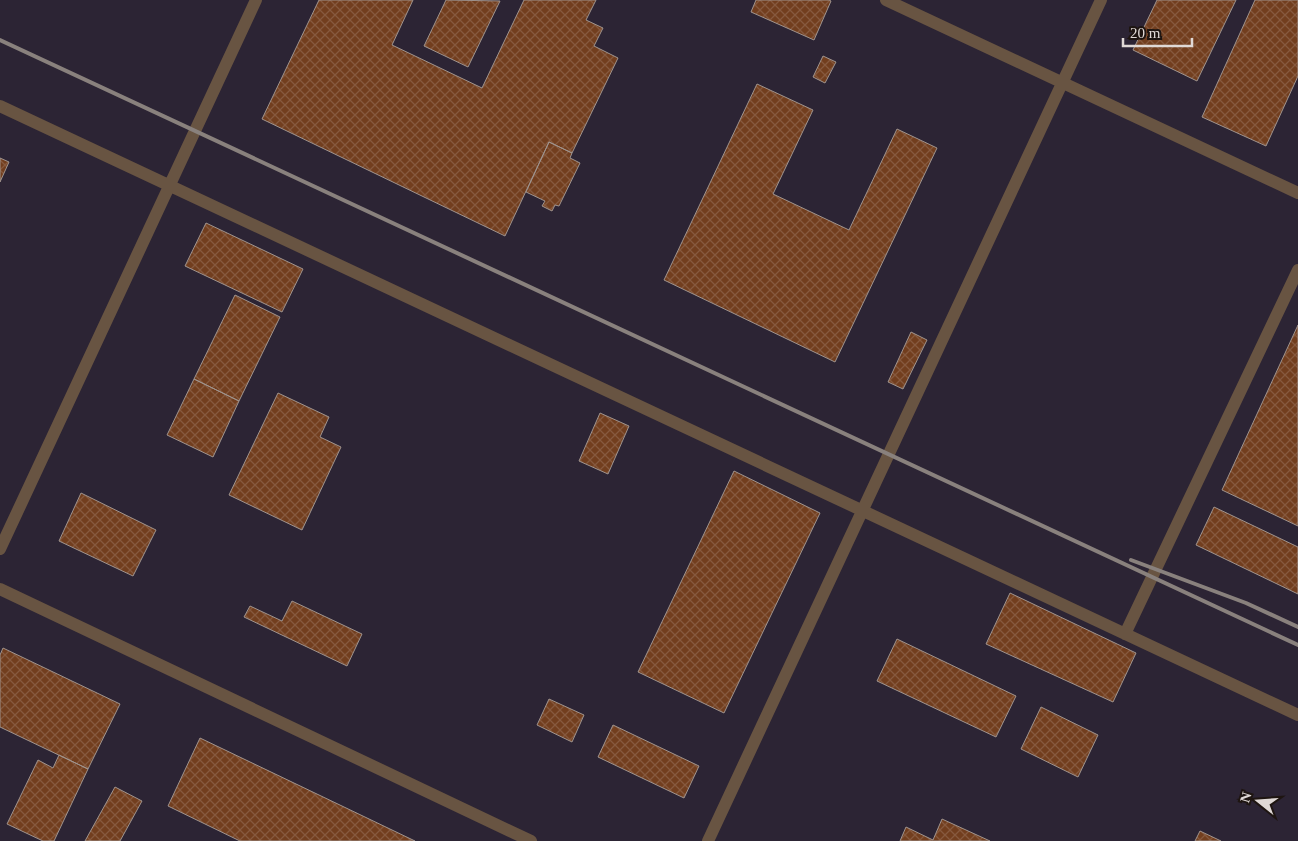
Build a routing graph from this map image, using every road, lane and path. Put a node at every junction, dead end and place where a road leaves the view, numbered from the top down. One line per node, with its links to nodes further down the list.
1 (256, 0): 6 (lane)
2 (886, 0): 4 (lane)
3 (1101, 0): 4 (lane)
4 (1062, 84): 7 (lane); 9 (lane)
5 (0, 106): 6 (lane)
6 (170, 186): 9 (lane); 10 (lane)
7 (1298, 193)
8 (1298, 270): 12 (lane)
9 (863, 511): 12 (lane); 16 (lane)
10 (0, 549)
11 (0, 589): 14 (lane)
12 (1125, 634): 13 (lane)
13 (1298, 715)
14 (518, 838): 15 (lane)
15 (532, 841)
16 (708, 841)

